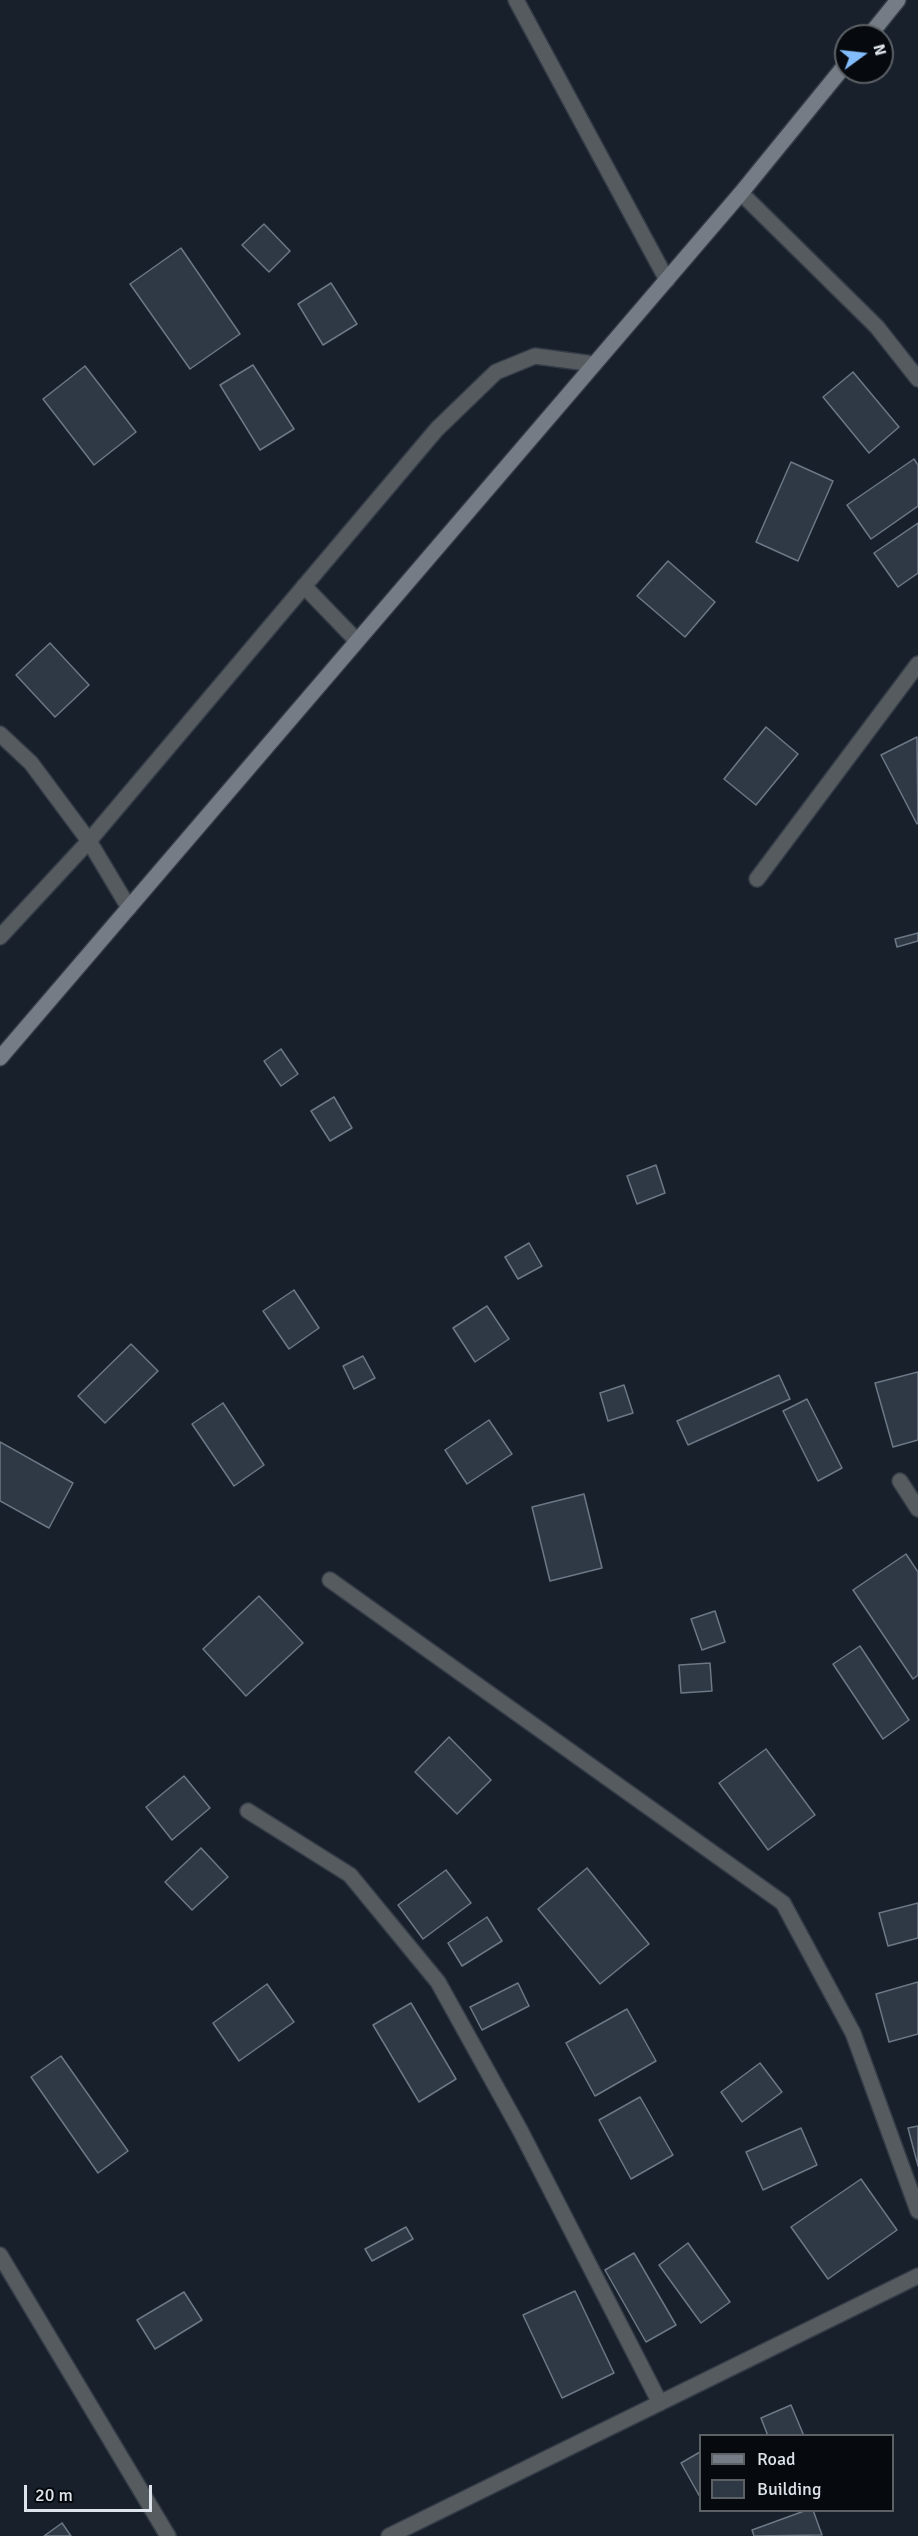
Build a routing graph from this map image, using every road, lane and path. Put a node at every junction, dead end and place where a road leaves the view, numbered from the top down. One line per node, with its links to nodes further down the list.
1 (516, 0): 6 (street)
2 (898, 0): 3 (main road)
3 (879, 24)
4 (834, 79): 5 (main road)
5 (741, 193): 6 (main road); 8 (street)
6 (667, 280): 7 (main road)
7 (594, 364): 9 (street); 10 (main road)
8 (918, 379)
9 (304, 586): 10 (street); 13 (street)
10 (357, 641): 15 (main road)
11 (918, 664): 14 (street)
12 (0, 734): 13 (street)
13 (89, 841): 15 (street); 16 (street)
14 (758, 879)
15 (129, 908): 17 (main road)
16 (0, 937)
17 (0, 1058)
18 (900, 1481): 19 (street)
19 (918, 1509)
20 (330, 1580): 22 (street)
21 (248, 1811): 25 (street)
22 (918, 2211)
23 (0, 2255): 26 (street)
24 (918, 2276): 25 (street)
25 (660, 2403): 27 (street)
26 (168, 2536)
27 (389, 2536)

